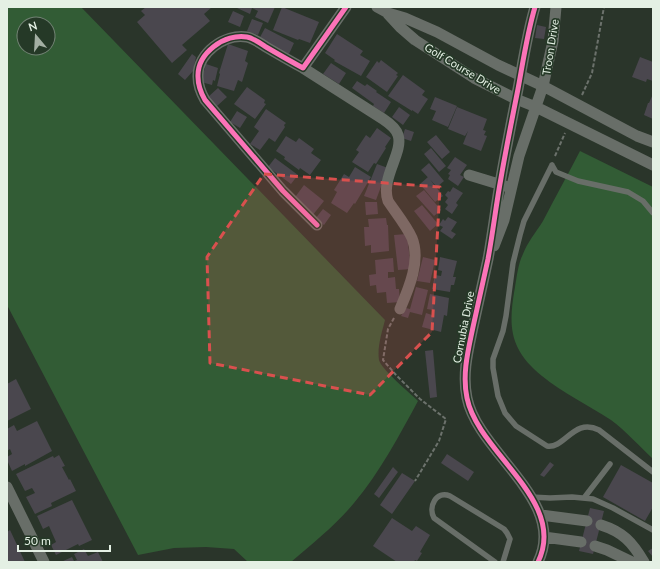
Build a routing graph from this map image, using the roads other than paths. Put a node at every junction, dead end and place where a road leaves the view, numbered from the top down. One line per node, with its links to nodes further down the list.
1 (346, 7): 6 (street)
2 (377, 7): 5 (street, Golf Course Drive)
3 (536, 7): 7 (street, Troon Drive)
4 (556, 7): 8 (street, Troon Drive)
5 (388, 13): 7 (street, Golf Course Drive); 9 (street, Golf Course Drive)
6 (303, 68): 17 (street); 19 (street)
7 (520, 76): 8 (street, Golf Course Drive); 9 (street, Cornubia Drive)
8 (543, 86): 10 (street, Cornubia Drive); 11 (street, Golf Course Drive)
9 (516, 99): 10 (street, Golf Course Drive); 14 (street, Cornubia Drive)
10 (536, 107): 12 (street, Golf Course Drive); 15 (street, Cornubia Drive)
11 (653, 142)
12 (653, 165)
13 (469, 175): 14 (street)
14 (500, 185): 15 (street); 18 (street, Cornubia Drive)
15 (512, 188): 18 (street, Cornubia Drive)
16 (653, 213): 21 (lane)
17 (317, 225)
18 (488, 259): 23 (street, Cornubia Drive)
19 (400, 309)
20 (610, 464): 24 (lane)
21 (653, 472)
22 (7, 487): 32 (street)
23 (531, 497): 24 (lane); 25 (street, Cornubia Drive)
24 (584, 498): 28 (lane)
25 (541, 516): 26 (street); 29 (street, Cornubia Drive)
26 (586, 521)
27 (601, 525): 37 (street)
28 (653, 530)
29 (544, 537): 30 (street); 35 (street, Cornubia Drive)
30 (581, 542)
31 (595, 546): 36 (street)
32 (44, 562)
33 (496, 562): 34 (lane)
34 (503, 562)
35 (538, 562)
36 (632, 562)
37 (644, 562)

